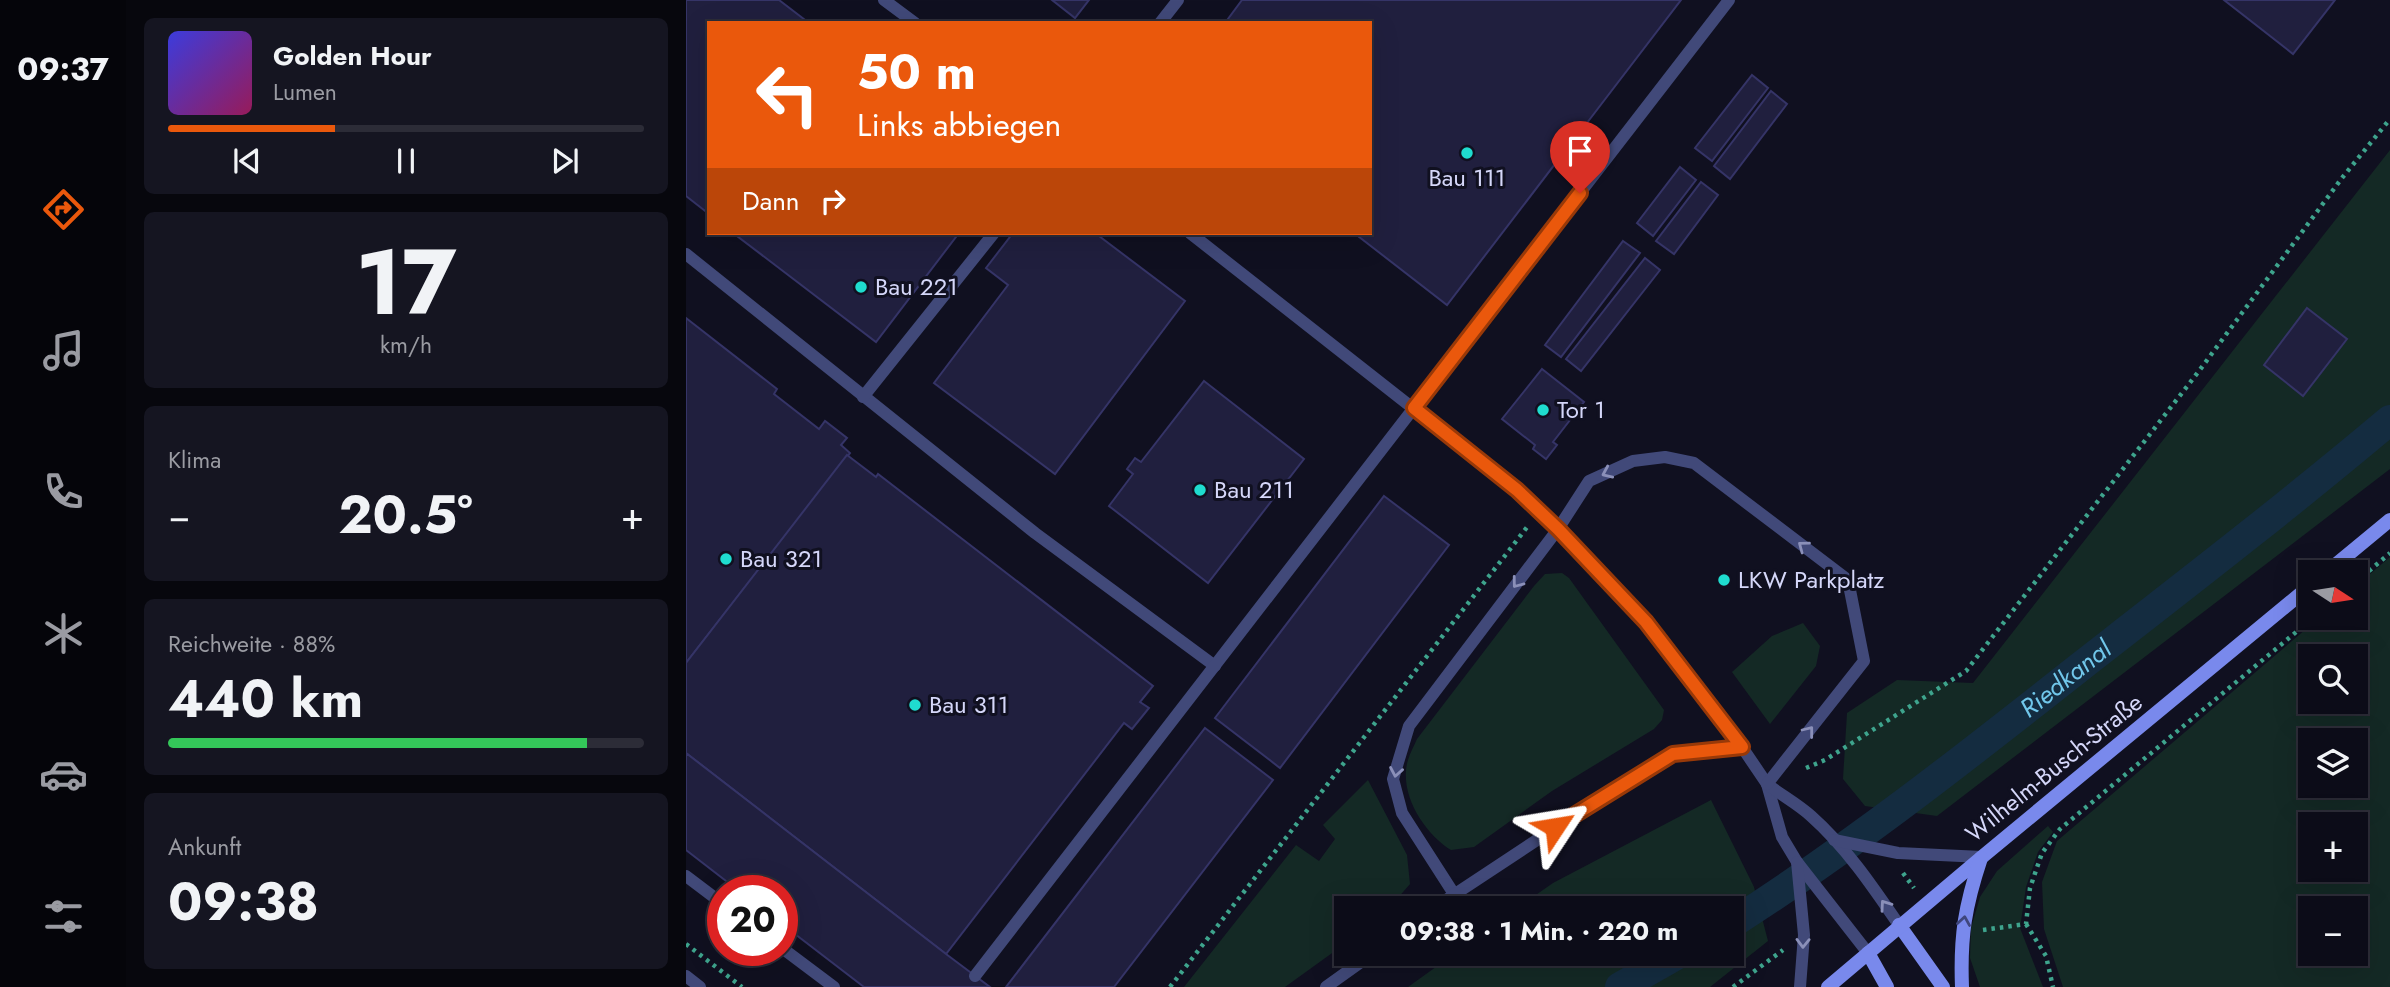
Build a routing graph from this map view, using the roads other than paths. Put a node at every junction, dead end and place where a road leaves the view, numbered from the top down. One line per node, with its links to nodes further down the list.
1 (884, 0): 4 (lane)
2 (1178, 0): 5 (lane)
3 (1729, 0): 10 (lane)
4 (912, 21)
5 (1162, 21)
6 (993, 235): 9 (lane)
7 (1193, 235): 10 (lane)
8 (686, 254): 9 (lane)
9 (863, 397): 15 (lane)
10 (1414, 408): 12 (lane); 15 (lane)
11 (2390, 520): 13 (main road)
12 (1558, 529): 16 (lane); 17 (lane, one-way to 12); 23 (lane, one-way to 23)
13 (2342, 560)
14 (2298, 596): 19 (main road, Wilhelm-Busch-Straße)
15 (1215, 666): 30 (lane)
16 (1742, 747): 17 (lane); 23 (lane)
17 (1767, 784): 18 (lane); 20 (lane)
18 (1834, 839): 19 (lane); 25 (lane, one-way to 18)
19 (1982, 857): 25 (main road, Wilhelm-Busch-Straße); 38 (main road, one-way to 19)
20 (1797, 862): 26 (lane); 34 (lane, one-way to 34)
21 (686, 876): 22 (lane)
22 (707, 892)
23 (1454, 894): 24 (lane)
24 (1451, 896)
25 (1899, 925): 26 (main road, Wilhelm-Busch-Straße); 37 (main road)
26 (1868, 953): 35 (main road, Wilhelm-Busch-Straße); 36 (main road)
27 (798, 960): 32 (lane)
28 (1355, 966): 33 (lane)
29 (686, 976): 31 (lane)
30 (975, 976)
31 (700, 987)
32 (834, 987)
33 (1326, 987)
34 (1800, 987)
35 (1829, 987)
36 (1887, 987)
37 (1943, 987)
38 (1962, 987)

